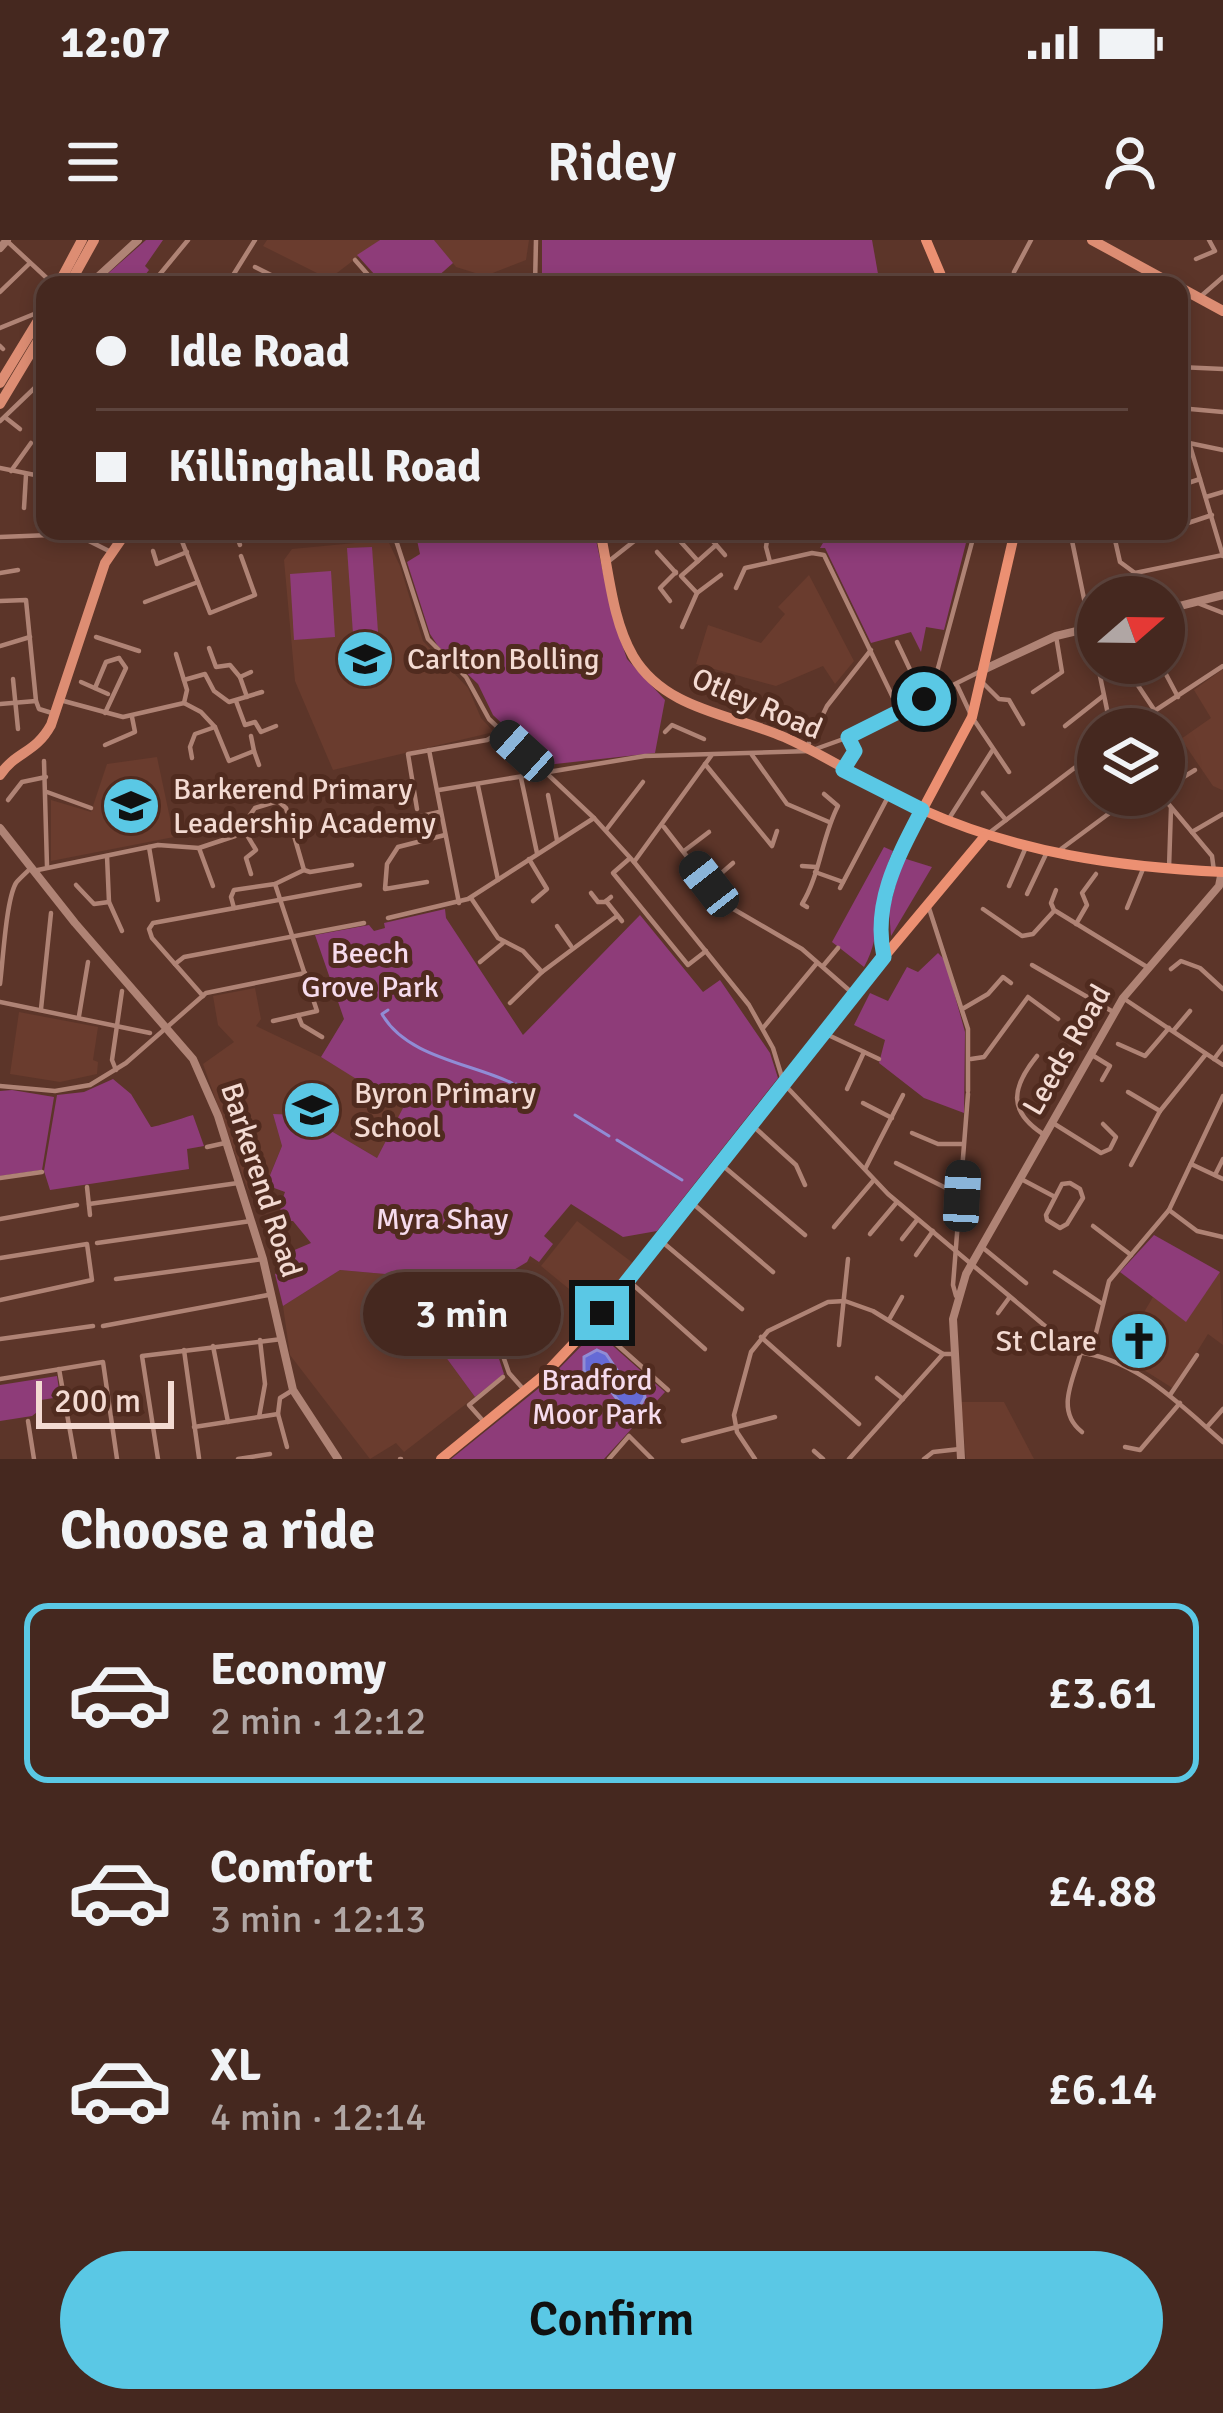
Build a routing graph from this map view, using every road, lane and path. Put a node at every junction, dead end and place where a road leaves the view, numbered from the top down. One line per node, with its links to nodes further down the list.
1 (6, 240): 12 (street); 15 (street)
2 (82, 240): 19 (main road)
3 (94, 240): 20 (main road)
4 (138, 240): 21 (street)
5 (188, 240): 22 (street)
6 (255, 240): 23 (street)
7 (536, 240): 26 (street)
8 (926, 240): 27 (highway)
9 (1031, 240): 17 (street)
10 (1092, 240): 28 (main road)
11 (1209, 240): 14 (street)
12 (0, 248)
13 (355, 260): 25 (street)
14 (1196, 260)
15 (30, 263): 18 (street); 31 (street)
16 (255, 267): 24 (street)
17 (1014, 272)
18 (45, 276)
19 (59, 276)
20 (74, 276)
21 (96, 276)
22 (158, 276)
23 (233, 276)
24 (273, 276)
25 (369, 276)
26 (535, 276)
27 (940, 276)
28 (1158, 276)
29 (1223, 277): 30 (street)
30 (1188, 290)
31 (0, 292)
32 (1188, 292): 33 (main road)
33 (1223, 311)
34 (36, 314): 36 (street)
35 (36, 325): 40 (main road)
36 (0, 328)
37 (36, 347): 44 (main road)
38 (1188, 367): 39 (street)
39 (1223, 369)
40 (0, 383)
41 (36, 385): 44 (street)
42 (1188, 409): 43 (street)
43 (1223, 412)
44 (1, 414): 45 (street)
45 (20, 429)
46 (1188, 437): 48 (street)
47 (31, 443): 51 (street)
48 (1190, 443): 49 (street); 54 (street)
49 (1223, 450)
50 (0, 468): 51 (street)
51 (11, 471): 52 (street)
52 (26, 476): 53 (street); 58 (street)
53 (36, 477)
54 (1200, 479): 55 (street); 57 (street)
55 (1188, 483)
56 (1223, 492): 57 (street)
57 (1206, 497): 59 (street)
58 (24, 508)
59 (1211, 515): 60 (street); 83 (street)
60 (1188, 523)
61 (36, 534): 62 (street)
62 (0, 537)
63 (98, 540): 82 (street)
64 (120, 540): 82 (main road)
65 (182, 540): 80 (street)
66 (239, 540): 77 (street)
67 (396, 540): 153 (street)
68 (602, 540): 88 (main road, Otley Road)
69 (636, 540): 88 (street)
70 (679, 540): 86 (street)
71 (712, 540): 78 (street)
72 (768, 540): 87 (street)
73 (972, 540): 134 (street)
74 (1013, 540): 119 (highway)
75 (1072, 540): 93 (street)
76 (1115, 540): 83 (street)
77 (240, 544)
78 (716, 545): 85 (street); 86 (street)
79 (153, 551): 80 (street)
80 (187, 552): 94 (street)
81 (657, 552): 91 (street)
82 (111, 553): 135 (main road)
83 (1223, 553)
84 (242, 556): 94 (street)
85 (725, 556)
86 (698, 561): 91 (street)
87 (770, 562): 95 (street); 113 (street)
88 (607, 563): 161 (main road, Otley Road)
89 (18, 570): 90 (street)
90 (0, 573)
91 (678, 574): 96 (street); 98 (street)
92 (721, 575): 96 (street)
93 (1082, 576)
94 (198, 582): 100 (street)
95 (736, 588)
96 (697, 593): 104 (street)
97 (1223, 595): 101 (street)
98 (670, 601)
99 (0, 602): 107 (street)
100 (145, 602)
101 (1195, 602): 102 (street); 103 (street)
102 (1185, 605)
103 (1223, 613)
104 (682, 628)
105 (1077, 631): 106 (street)
106 (1056, 636): 119 (street); 129 (street)
107 (30, 637): 110 (street); 136 (street)
108 (96, 637): 111 (street)
109 (897, 642): 134 (street)
110 (0, 646)
111 (122, 646): 114 (street); 116 (street)
112 (209, 648): 120 (street)
113 (871, 650): 143 (street); 161 (street)
114 (139, 651)
115 (176, 654): 122 (street)
116 (115, 659): 127 (street); 144 (street)
117 (1223, 666): 133 (street)
118 (250, 672): 120 (street)
119 (983, 676): 124 (street); 147 (highway); 148 (street)
120 (240, 677): 132 (street)
121 (14, 679): 140 (street)
122 (184, 680): 137 (street); 138 (street)
123 (81, 682): 127 (street)
124 (956, 683): 134 (street); 147 (street)
125 (1102, 684): 131 (street)
126 (1172, 684): 133 (street)
127 (94, 688): 130 (street)
128 (262, 692): 132 (street)
129 (1033, 692)
130 (108, 694)
131 (1103, 696): 141 (street); 149 (street)
132 (247, 697): 137 (street)
133 (1178, 697): 142 (street)
134 (927, 698): 143 (street)
135 (60, 700): 144 (street); 145 (main road)
136 (36, 701): 140 (street); 145 (street)
137 (236, 701): 151 (street)
138 (184, 703): 146 (street); 150 (street)
139 (0, 704): 140 (street)
140 (15, 704): 152 (street)
141 (1106, 708)
142 (1160, 708)
143 (900, 711): 157 (street)
144 (106, 713): 146 (street)
145 (55, 714): 168 (main road)
146 (132, 717): 159 (street)
147 (972, 717): 178 (street); 194 (highway)
148 (1023, 724)
149 (1065, 726)
150 (215, 727): 162 (street); 169 (street)
151 (276, 727)
152 (18, 728)
153 (500, 731): 160 (street); 174 (street)
154 (664, 732): 155 (street)
155 (697, 735): 158 (street); 164 (street)
156 (251, 736): 162 (street)
157 (848, 737): 161 (street); 175 (street)
158 (704, 739)
159 (105, 746)
160 (429, 750): 185 (street); 193 (street)
161 (808, 750): 165 (street); 175 (main road, Otley Road)
162 (254, 751): 172 (street)
163 (992, 751): 203 (street)
164 (695, 755): 166 (street); 174 (street)
165 (752, 755): 166 (street); 204 (street)
166 (711, 756): 171 (street)
167 (0, 757): 168 (main road); 179 (main road)
168 (14, 757): 179 (main road)
169 (192, 758)
170 (44, 761): 180 (street)
171 (706, 764): 205 (street); 209 (street)
172 (259, 765)
173 (1075, 768): 176 (street); 202 (street)
174 (544, 770): 182 (street); 200 (street)
175 (843, 770): 190 (main road, Otley Road)
176 (1077, 770)
177 (1195, 770): 181 (street)
178 (1009, 772)
179 (0, 774)
180 (46, 777): 186 (street); 191 (street)
181 (1185, 777)
182 (521, 778): 184 (street); 221 (street)
183 (643, 782): 208 (street)
184 (478, 786): 185 (street); 236 (street)
185 (439, 790): 195 (street)
186 (47, 792): 192 (street); 226 (street)
187 (824, 794): 204 (street)
188 (983, 794): 202 (street)
189 (548, 795): 214 (street)
190 (889, 795): 194 (main road, Otley Road); 230 (street)
191 (8, 800)
192 (91, 808)
193 (417, 809)
194 (922, 810): 203 (highway); 271 (highway)
195 (440, 812): 201 (street); 212 (street)
196 (1223, 814): 211 (street)
197 (1104, 816): 219 (street)
198 (1171, 816): 229 (street)
199 (1178, 816): 211 (street)
200 (594, 818): 208 (street); 214 (street)
201 (404, 820)
202 (1006, 820): 213 (street)
203 (948, 821): 213 (highway)
204 (829, 822): 230 (street)
205 (664, 827): 218 (street); 223 (street)
206 (0, 828): 231 (street, Barkerend Road)
207 (243, 829): 217 (street); 232 (street); 234 (street)
208 (605, 830): 223 (street)
209 (777, 831)
210 (710, 832): 218 (street)
211 (1192, 833): 233 (street)
212 (445, 836): 237 (street); 252 (street)
213 (985, 836): 216 (highway); 253 (highway)
214 (557, 840): 221 (street)
215 (149, 847): 217 (street); 220 (street); 248 (street)
216 (1026, 847): 219 (highway); 242 (street)
217 (199, 848): 241 (street)
218 (684, 851): 239 (street)
219 (1053, 853): 228 (highway); 246 (street)
220 (106, 854): 226 (street); 251 (street)
221 (537, 854): 222 (street)
222 (529, 860): 236 (street); 250 (street)
223 (632, 860): 270 (street); 270 (street)
224 (733, 863): 239 (street)
225 (352, 865): 232 (street)
226 (47, 866): 231 (street)
227 (802, 866): 230 (street)
228 (1144, 868): 229 (highway); 258 (street)
229 (1168, 868): 233 (highway)
230 (815, 869): 256 (street)
231 (32, 870): 266 (street); 301 (street, Barkerend Road)
232 (304, 870): 238 (street)
233 (1220, 871): 277 (street, Leeds Road)
234 (251, 874)
235 (1096, 874): 262 (street)
236 (498, 880): 247 (street)
237 (427, 882)
238 (275, 884): 249 (street); 255 (street)
239 (709, 884): 275 (street)
240 (360, 885): 249 (street)
241 (213, 886)
242 (1009, 886)
243 (80, 887): 251 (street)
244 (1056, 890): 254 (street)
245 (591, 893): 268 (street)
246 (1027, 894)
247 (471, 898): 252 (street); 267 (street)
248 (158, 900)
249 (281, 900): 255 (street); 265 (street)
250 (533, 901)
251 (109, 902): 264 (street)
252 (459, 902): 260 (street)
253 (928, 905): 271 (highway); 292 (street)
254 (1053, 907): 257 (street); 262 (street)
255 (234, 908): 274 (street)
256 (807, 908)
257 (983, 908)
258 (1127, 908)
259 (51, 913): 293 (street)
260 (388, 918)
261 (364, 923): 265 (street)
262 (1076, 923): 277 (street)
263 (557, 926): 268 (street)
264 (122, 931)
265 (293, 936): 274 (street); 280 (street)
266 (2, 940): 282 (street)
267 (503, 943): 273 (street); 279 (street)
268 (572, 947): 279 (street)
269 (838, 948): 275 (street)
270 (706, 952): 302 (street)
271 (884, 957): 287 (highway)
272 (88, 962): 297 (street)
273 (480, 962)
274 (175, 964): 288 (street)
275 (820, 964): 287 (street); 302 (street)
276 (1032, 965): 295 (street)
277 (1148, 967): 289 (street, Leeds Road)
278 (1171, 970): 284 (street)
279 (542, 972): 283 (street)
280 (305, 973): 288 (street); 296 (street)
281 (1010, 983): 292 (street)
282 (0, 984)
283 (530, 986): 286 (street); 291 (street)
284 (1222, 986)
285 (122, 991): 300 (street)
286 (536, 993)
287 (854, 994): 305 (highway)
288 (203, 996): 301 (street)
289 (1123, 998): 295 (street, Leeds Road); 303 (street)
290 (0, 1002): 293 (street)
291 (510, 1003)
292 (962, 1009): 314 (street)
293 (41, 1010): 297 (street)
294 (1190, 1011): 303 (street)
295 (1115, 1013): 311 (street, Leeds Road)
296 (298, 1016): 299 (street); 306 (street)
297 (79, 1017): 300 (street)
298 (1058, 1019): 314 (street)
299 (273, 1021)
300 (117, 1026): 304 (street); 319 (street)
301 (168, 1027): 319 (street); 335 (street, Barkerend Road)
302 (764, 1028): 318 (street)
303 (1171, 1030): 307 (street); 310 (street)
304 (150, 1033)
305 (824, 1033): 309 (street); 317 (highway)
306 (322, 1037)
307 (1118, 1044)
308 (1223, 1047): 315 (street)
309 (864, 1052): 313 (street); 323 (street)
310 (1206, 1054): 315 (street); 328 (street)
311 (1091, 1055): 320 (street); 330 (street, Leeds Road)
312 (1037, 1056): 334 (street)
313 (879, 1059)
314 (970, 1059): 336 (street)
315 (1214, 1059): 316 (street)
316 (1223, 1065)
317 (797, 1068): 318 (highway); 321 (highway)
318 (778, 1069): 321 (street)
319 (116, 1070): 322 (street)
320 (1102, 1080)
321 (784, 1084): 332 (highway); 343 (street)
322 (0, 1086)
323 (847, 1089)
324 (1128, 1092): 328 (street)
325 (903, 1094): 329 (street)
326 (1223, 1096): 341 (street)
327 (863, 1103): 329 (street)
328 (1160, 1111): 342 (street)
329 (892, 1118): 343 (street)
330 (1053, 1123): 331 (street); 334 (street, Leeds Road)
331 (1102, 1124)
332 (752, 1125): 339 (highway); 351 (street)
333 (912, 1133): 336 (street)
334 (1045, 1136): 347 (street, Leeds Road)
335 (227, 1143): 337 (street); 350 (street, Barkerend Road)
336 (965, 1144): 353 (street)
337 (207, 1148)
338 (1223, 1159): 345 (street)
339 (720, 1163): 355 (highway); 368 (street)
340 (896, 1163): 353 (street)
341 (1191, 1164): 345 (street); 359 (street)
342 (1131, 1165)
343 (864, 1171): 349 (street)
344 (42, 1172): 346 (street)
345 (1215, 1175): 348 (street)
346 (0, 1178)
347 (1020, 1179): 354 (street); 373 (street, Leeds Road)
348 (1223, 1179)
349 (873, 1181): 356 (street); 365 (street)
350 (239, 1183): 357 (street); 363 (street, Barkerend Road)
351 (805, 1185)
352 (87, 1187): 357 (street)
353 (962, 1196): 374 (street)
354 (1054, 1197): 354 (street)
355 (691, 1201): 370 (highway); 381 (street)
356 (897, 1202): 361 (street); 367 (street)
357 (89, 1204): 360 (street)
358 (77, 1205): 362 (street)
359 (1169, 1210): 371 (street); 376 (street)
360 (90, 1215)
361 (917, 1219): 366 (street); 369 (street)
362 (0, 1220)
363 (251, 1221): 372 (street); 378 (street, Barkerend Road)
364 (1093, 1226): 376 (street)
365 (834, 1227)
366 (933, 1232): 374 (street); 375 (street)
367 (870, 1234)
368 (805, 1235)
369 (902, 1239)
370 (660, 1240): 384 (highway); 394 (street)
371 (1223, 1240)
372 (98, 1243)
373 (982, 1247): 380 (street, Leeds Road); 385 (street)
374 (956, 1252): 380 (street); 389 (street)
375 (916, 1255)
376 (1131, 1255): 393 (street)
377 (0, 1258): 391 (street)
378 (263, 1259): 383 (street); 386 (street, Barkerend Road)
379 (848, 1259): 392 (street)
380 (973, 1266): 389 (street, Leeds Road); 390 (street)
381 (773, 1272)
382 (1055, 1272): 393 (street)
383 (116, 1279)
384 (628, 1280): 397 (highway); 406 (street)
385 (1026, 1283)
386 (274, 1294): 399 (street); 403 (street, Barkerend Road)
387 (544, 1294): 418 (street)
388 (902, 1297): 396 (street)
389 (957, 1297): 410 (street)
390 (1010, 1297): 395 (street); 408 (street)
391 (0, 1300)
392 (845, 1301): 396 (street); 400 (street); 404 (street)
393 (1101, 1303): 409 (street)
394 (742, 1309)
395 (998, 1313)
396 (890, 1319): 410 (street)
397 (593, 1323): 417 (street); 418 (highway)
398 (93, 1326): 401 (street)
399 (103, 1326)
400 (761, 1337): 429 (street); 430 (street)
401 (0, 1339)
402 (260, 1340): 403 (street); 405 (street); 424 (street)
403 (282, 1340): 416 (street, Barkerend Road)
404 (839, 1345)
405 (213, 1346): 407 (street); 427 (street)
406 (705, 1349)
407 (184, 1350): 431 (street); 446 (street)
408 (1081, 1352): 409 (street); 433 (street)
409 (1091, 1353): 419 (street)
410 (948, 1354): 420 (street); 440 (street)
411 (1197, 1355): 419 (street)
412 (59, 1370): 415 (street); 444 (street); 445 (street)
413 (502, 1378): 428 (street)
414 (877, 1378): 420 (street)
415 (0, 1379)
416 (293, 1390): 423 (street); 448 (street, Barkerend Road)
417 (668, 1390)
418 (525, 1391): 428 (highway)
419 (1170, 1395): 421 (street)
420 (903, 1399): 454 (street)
421 (1180, 1403): 432 (street); 436 (street)
422 (1223, 1409): 432 (street)
423 (278, 1414): 424 (street); 437 (street)
424 (260, 1417): 427 (street)
425 (775, 1417): 430 (street)
426 (28, 1421): 443 (street)
427 (228, 1422): 431 (street)
428 (485, 1424): 449 (highway)
429 (859, 1424)
430 (736, 1426): 434 (street); 452 (street)
431 (194, 1427): 441 (street)
432 (1207, 1428): 435 (street)
433 (1082, 1432)
434 (683, 1441)
435 (1223, 1442)
436 (1125, 1447)
437 (287, 1448)
438 (814, 1451): 453 (street)
439 (270, 1454): 442 (street)
440 (960, 1454): 455 (street)
441 (199, 1458)
442 (254, 1458): 447 (street)
443 (34, 1459)
444 (75, 1459)
445 (117, 1459)
446 (158, 1459)
447 (238, 1459)
448 (338, 1459)
449 (441, 1459)
450 (609, 1459): 451 (street)
451 (652, 1459)
452 (755, 1459)
453 (823, 1459)
454 (849, 1459)
455 (924, 1459)

